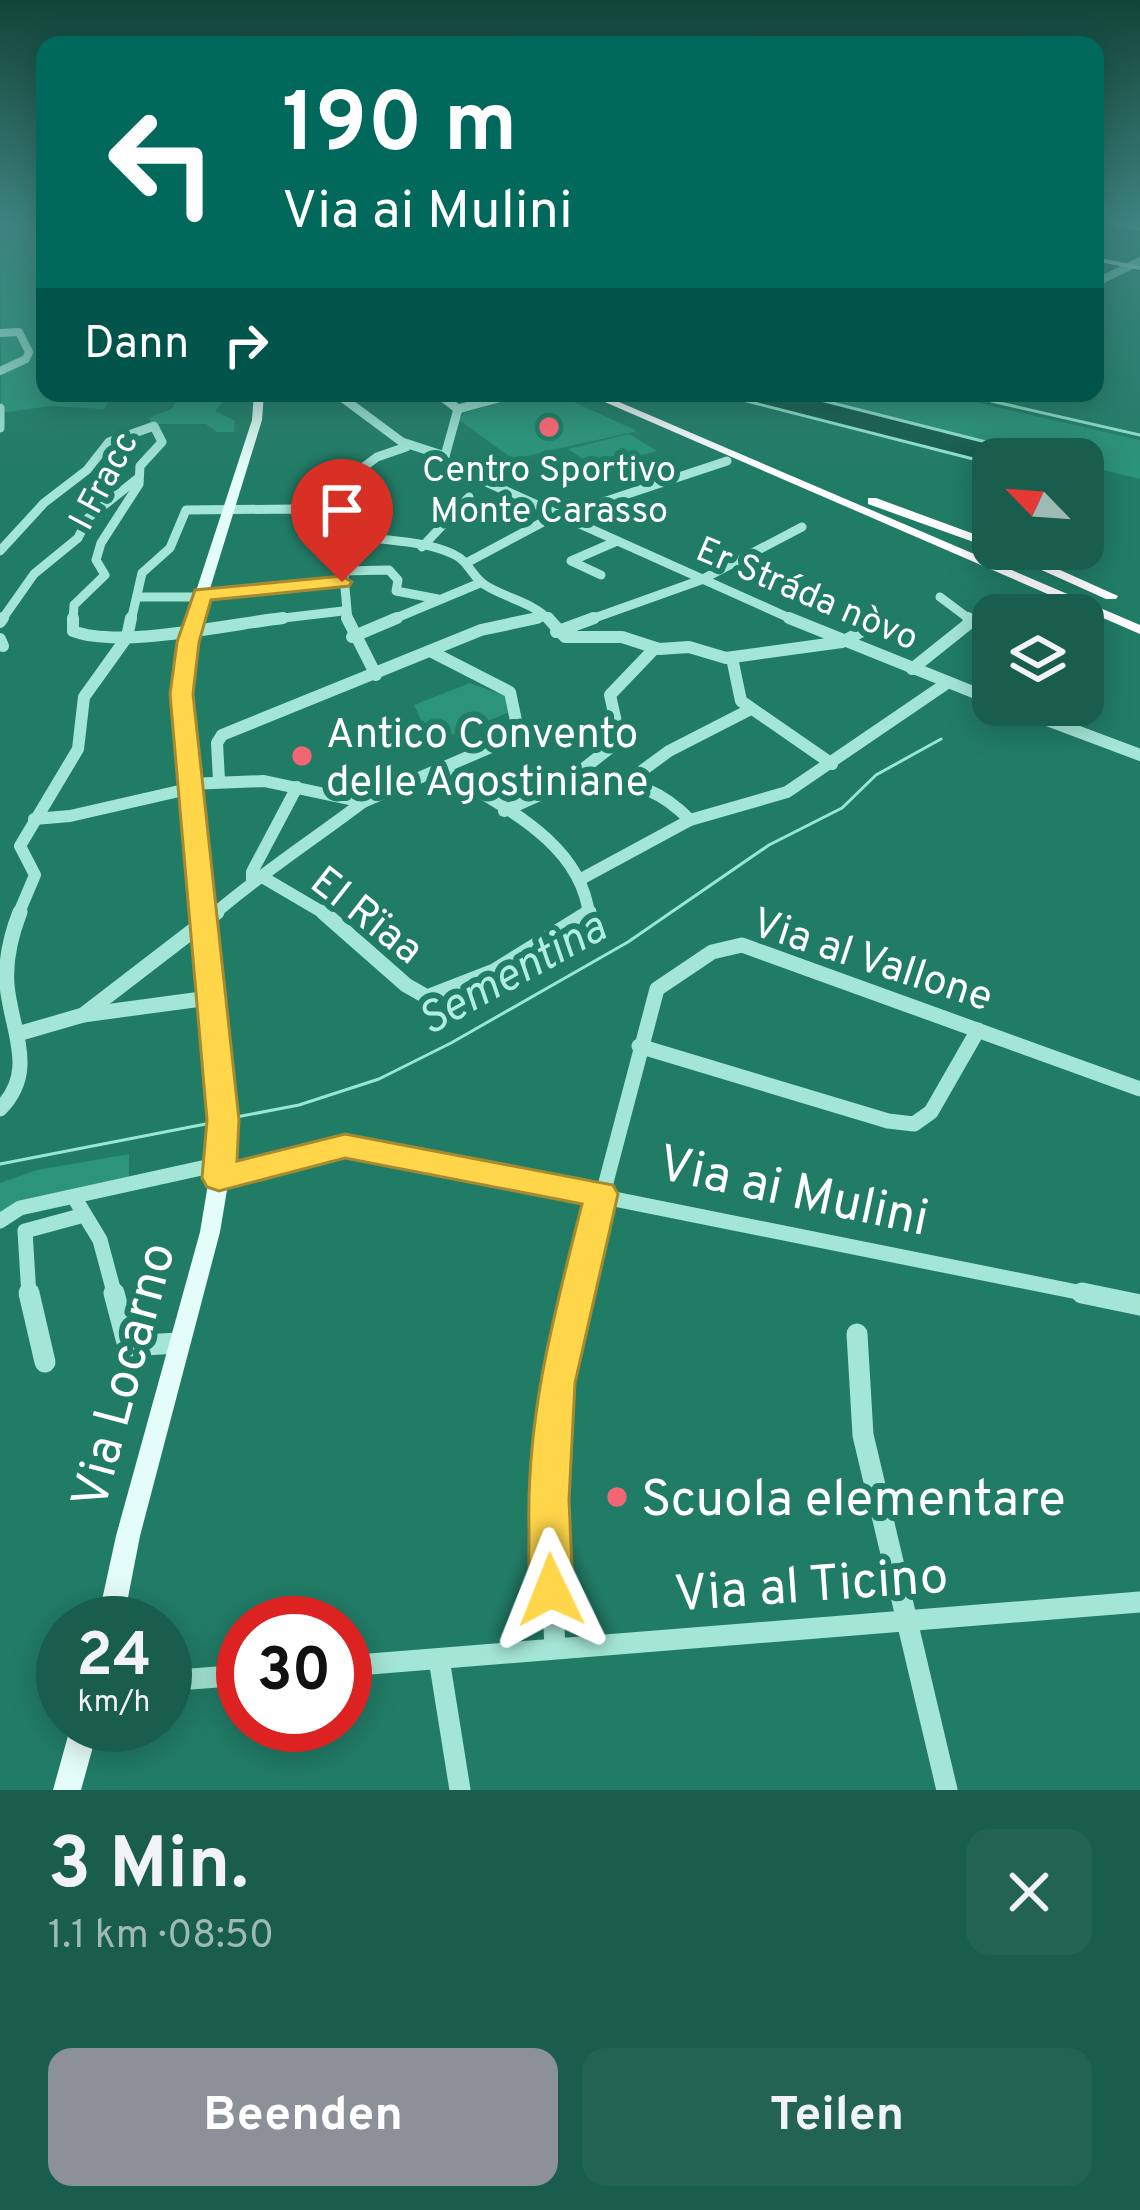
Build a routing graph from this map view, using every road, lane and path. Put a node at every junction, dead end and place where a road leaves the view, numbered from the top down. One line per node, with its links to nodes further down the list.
1 (0, 333): 2 (street)
2 (0, 371)
3 (258, 402): 18 (main road, Via Locarno)
4 (348, 402): 12 (street, Er Stráda nòvo)
5 (448, 402): 10 (street)
6 (484, 402): 10 (street)
7 (611, 402): 42 (highway)
8 (630, 402): 17 (highway)
9 (0, 408): 11 (street)
10 (458, 409): 13 (street)
11 (0, 428)
12 (406, 447): 13 (street, Er Stráda nòvo); 19 (street)
13 (445, 456): 20 (street, Er Stráda nòvo)
14 (727, 461): 20 (street)
15 (137, 478): 26 (street, I Fracc); 41 (street); 45 (street, I Fracc)
16 (469, 497): 25 (street)
17 (872, 501): 22 (highway); 42 (highway)
18 (230, 508): 19 (street); 33 (street); 34 (main road, Via Locarno)
19 (308, 509): 23 (street)
20 (561, 515): 24 (street, Er Stráda nòvo); 27 (street)
21 (802, 527): 31 (street)
22 (972, 537)
23 (355, 538): 25 (street); 30 (street)
24 (617, 541): 29 (street); 31 (street, Er Stráda nòvo)
25 (422, 547): 27 (street)
26 (0, 551)
27 (468, 562): 32 (street)
28 (1051, 570): 35 (highway)
29 (601, 575)
30 (342, 576): 34 (street); 37 (street); 38 (street)
31 (701, 580): 44 (street); 47 (street, Er Stráda nòvo)
32 (480, 583): 37 (street); 39 (street)
33 (138, 592): 34 (street); 45 (street)
34 (202, 596): 43 (main road, Via Locarno)
35 (1111, 596)
36 (940, 597): 51 (street)
37 (438, 599): 46 (street)
38 (344, 611): 43 (street, I Fracc); 46 (street)
39 (543, 617): 44 (street); 49 (street)
40 (881, 621): 47 (street)
41 (0, 622)
42 (1136, 624)
43 (190, 632): 45 (street, I Fracc); 63 (main road, Via Locarno)
44 (556, 632): 48 (street)
45 (127, 638): 67 (street)
46 (352, 638): 52 (street)
47 (842, 642): 50 (street); 51 (street, Er Stráda nòvo)
48 (655, 648): 50 (street); 60 (street)
49 (432, 652): 52 (street); 59 (street)
50 (732, 658): 55 (street)
51 (912, 669): 53 (street, Er Stráda nòvo)
52 (376, 675): 61 (street)
53 (946, 682): 54 (street, Er Stráda nòvo); 58 (street)
54 (972, 692)
55 (751, 709): 58 (street); 62 (street)
56 (1065, 726): 57 (street)
57 (1140, 755)
58 (832, 764): 68 (street)
59 (444, 770): 65 (street); 66 (street)
60 (580, 772): 62 (street); 66 (street)
61 (219, 780): 63 (street); 64 (street)
62 (628, 781): 68 (street)
63 (188, 787): 67 (street); 71 (main road, Via Locarno)
64 (297, 787): 65 (street); 69 (street)
65 (363, 802): 69 (street)
66 (504, 811): 70 (street)
67 (34, 819): 75 (street)
68 (690, 820): 70 (street)
69 (258, 879): 70 (street, El Rïaa); 71 (street)
70 (581, 879)
71 (201, 925): 72 (main road, Via Locarno); 73 (street)
72 (208, 998): 73 (street); 79 (main road, Via Locarno)
73 (82, 1016): 75 (street)
74 (977, 1030): 76 (street); 76 (street, Via al Vallone); 77 (street, Via al Vallone)
75 (21, 1033): 78 (street)
76 (640, 1046): 80 (street, Via al Vallone)
77 (1140, 1089)
78 (0, 1109)
79 (220, 1164): 80 (street, Via ai Mulini); 81 (street, Via ai Mulini); 86 (main road, Via Locarno)
80 (602, 1194): 84 (street, Via ai Mulini); 91 (street, Via al Vallone)
81 (74, 1196): 82 (street); 83 (street, Via ai Mulini)
82 (84, 1215): 86 (street); 87 (street)
83 (0, 1221)
84 (1140, 1305)
85 (857, 1334): 90 (street)
86 (178, 1343): 88 (main road, Via Locarno)
87 (45, 1362)
88 (117, 1596)
89 (1139, 1604): 90 (street, Via al Ticino)
90 (905, 1621): 91 (street, Via al Ticino); 97 (street)
91 (555, 1648): 92 (street, Via al Ticino)
92 (439, 1659): 93 (street, Via al Ticino); 96 (street)
93 (372, 1664)
94 (78, 1752): 95 (main road)
95 (67, 1790)
96 (460, 1790)
97 (947, 1790)

